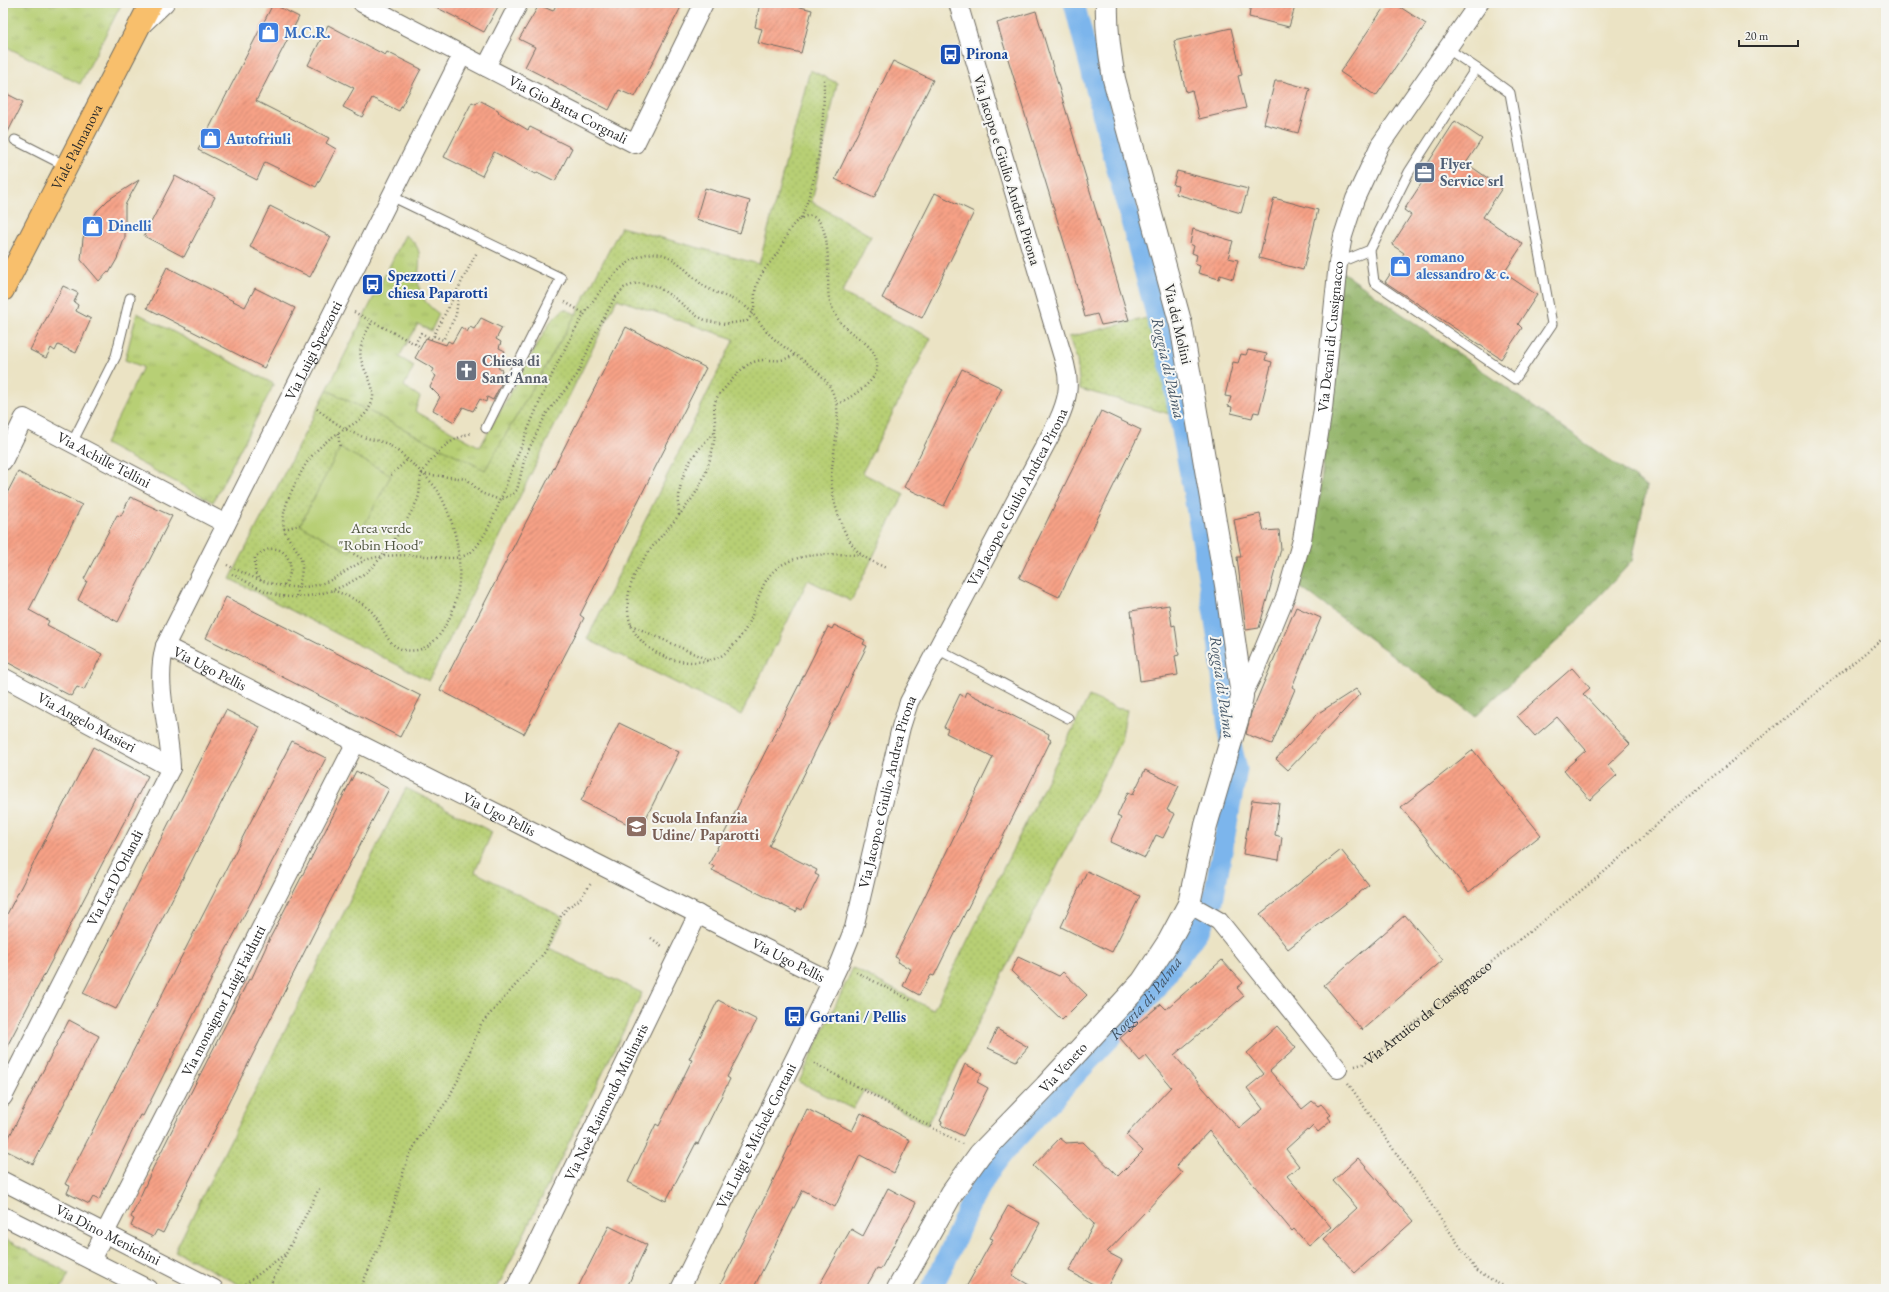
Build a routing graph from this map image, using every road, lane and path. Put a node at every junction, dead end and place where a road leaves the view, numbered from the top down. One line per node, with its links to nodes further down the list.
1 (151, 3): 9 (main road, Viale Palmanova)
2 (165, 3): 9 (street)
3 (362, 3): 11 (street, Via Gio Batta Corgnali)
4 (519, 3): 12 (street)
5 (704, 3): 12 (street, Via Gio Batta Corgnali)
6 (958, 3): 67 (street, Via Jacopo e Giulio Andrea Pirona)
7 (1107, 3): 70 (street, Via dei Molini)
8 (1479, 3): 10 (street, Via Decani di Cussignacco)
9 (137, 30): 16 (main road, Viale Palmanova)
10 (1448, 49): 13 (lane); 21 (street, Via Decani di Cussignacco)
11 (462, 55): 12 (street, Via Gio Batta Corgnali); 17 (street, Via Luigi Spezzotti)
12 (486, 67)
13 (1476, 68): 20 (lane); 20 (lane)
14 (824, 77): 18 (path)
15 (15, 140): 16 (lane)
16 (66, 166): 23 (main road, Viale Palmanova)
17 (391, 196): 19 (lane); 48 (street, Via Luigi Spezzotti)
18 (801, 218): 27 (path); 34 (path)
19 (483, 241): 22 (path); 24 (lane)
20 (1370, 250): 21 (lane)
21 (1338, 263): 70 (street, Via Decani di Cussignacco)
22 (459, 287): 30 (path); 30 (path)
23 (3, 290)
24 (552, 295): 26 (path); 36 (lane)
25 (130, 298): 40 (lane)
26 (586, 314): 27 (path); 46 (path)
27 (753, 314): 33 (path); 46 (path)
28 (364, 317): 29 (path)
29 (372, 322): 31 (path); 37 (path)
30 (434, 336): 31 (path)
31 (415, 344): 32 (path)
32 (421, 347)
33 (794, 354): 34 (path); 38 (path)
34 (836, 406): 52 (path)
35 (317, 409): 37 (path)
36 (486, 428): 44 (path)
37 (347, 429): 39 (path); 42 (path)
38 (715, 431): 47 (path); 47 (path)
39 (338, 433): 41 (path); 50 (path)
40 (72, 443): 43 (street, Via Achille Tellini); 48 (street, Via Achille Tellini)
41 (340, 448)
42 (408, 459): 44 (path); 45 (path)
43 (3, 461)
44 (422, 474): 46 (path); 53 (path); 54 (path)
45 (391, 475)
46 (500, 500): 54 (path)
47 (679, 516): 64 (path)
48 (226, 524): 66 (street, Via Luigi Spezzotti)
49 (300, 525): 50 (path)
50 (284, 529): 61 (path)
51 (350, 552): 55 (path)
52 (861, 555): 56 (path); 68 (path)
53 (382, 556): 54 (path); 55 (path); 62 (path)
54 (459, 557): 62 (path)
55 (365, 560): 61 (path)
56 (886, 568)
57 (235, 569): 59 (path)
58 (232, 574): 63 (path)
59 (261, 581): 60 (path); 60 (path)
60 (282, 587): 61 (path)
61 (298, 587): 63 (path)
62 (333, 590): 63 (path)
63 (296, 596)
64 (630, 624): 68 (path); 68 (path)
65 (1886, 636): 83 (path, Via Artuico da Cussignacco)
66 (165, 646): 72 (street, Via Ugo Pellis); 73 (street)
67 (937, 649): 71 (lane); 80 (street, Via Jacopo e Giulio Andrea Pirona)
68 (710, 661)
69 (3, 677): 73 (street, Via Angelo Masieri)
70 (1242, 696): 75 (street, Via Veneto)
71 (1068, 718)
72 (356, 742): 76 (street, Via Ugo Pellis); 89 (street, Via monsignor Luigi Faidutti)
73 (171, 768): 84 (street, Via Lea D'Orlandi)
74 (593, 882): 96 (path)
75 (1195, 907): 83 (street); 85 (street, Via Veneto)
76 (698, 914): 80 (street, Via Ugo Pellis); 97 (street, Via Noè Raimondo Mulinaris)
77 (651, 938): 78 (path)
78 (663, 947)
79 (852, 970): 81 (path)
80 (832, 982): 82 (street, Via Luigi e Michele Gortani)
81 (912, 1001)
82 (798, 1054): 85 (path); 98 (street, Via Luigi e Michele Gortani)
83 (1343, 1075): 100 (path)
84 (3, 1097)
85 (980, 1154): 99 (street, Via Veneto)
86 (3, 1181): 89 (street, Via Dino Menichini)
87 (320, 1187): 90 (path)
88 (3, 1216): 91 (street, Via Dino Menichini)
89 (105, 1233): 91 (street, Via monsignor Luigi Faidutti); 93 (street, Via Dino Menichini)
90 (287, 1253): 94 (path); 95 (path)
91 (91, 1260): 92 (street, Via Dino Menichini)
92 (148, 1289)
93 (214, 1289)
94 (239, 1289)
95 (268, 1289)
96 (360, 1289)
97 (515, 1289)
98 (680, 1289)
99 (898, 1289)
100 (1511, 1289)

